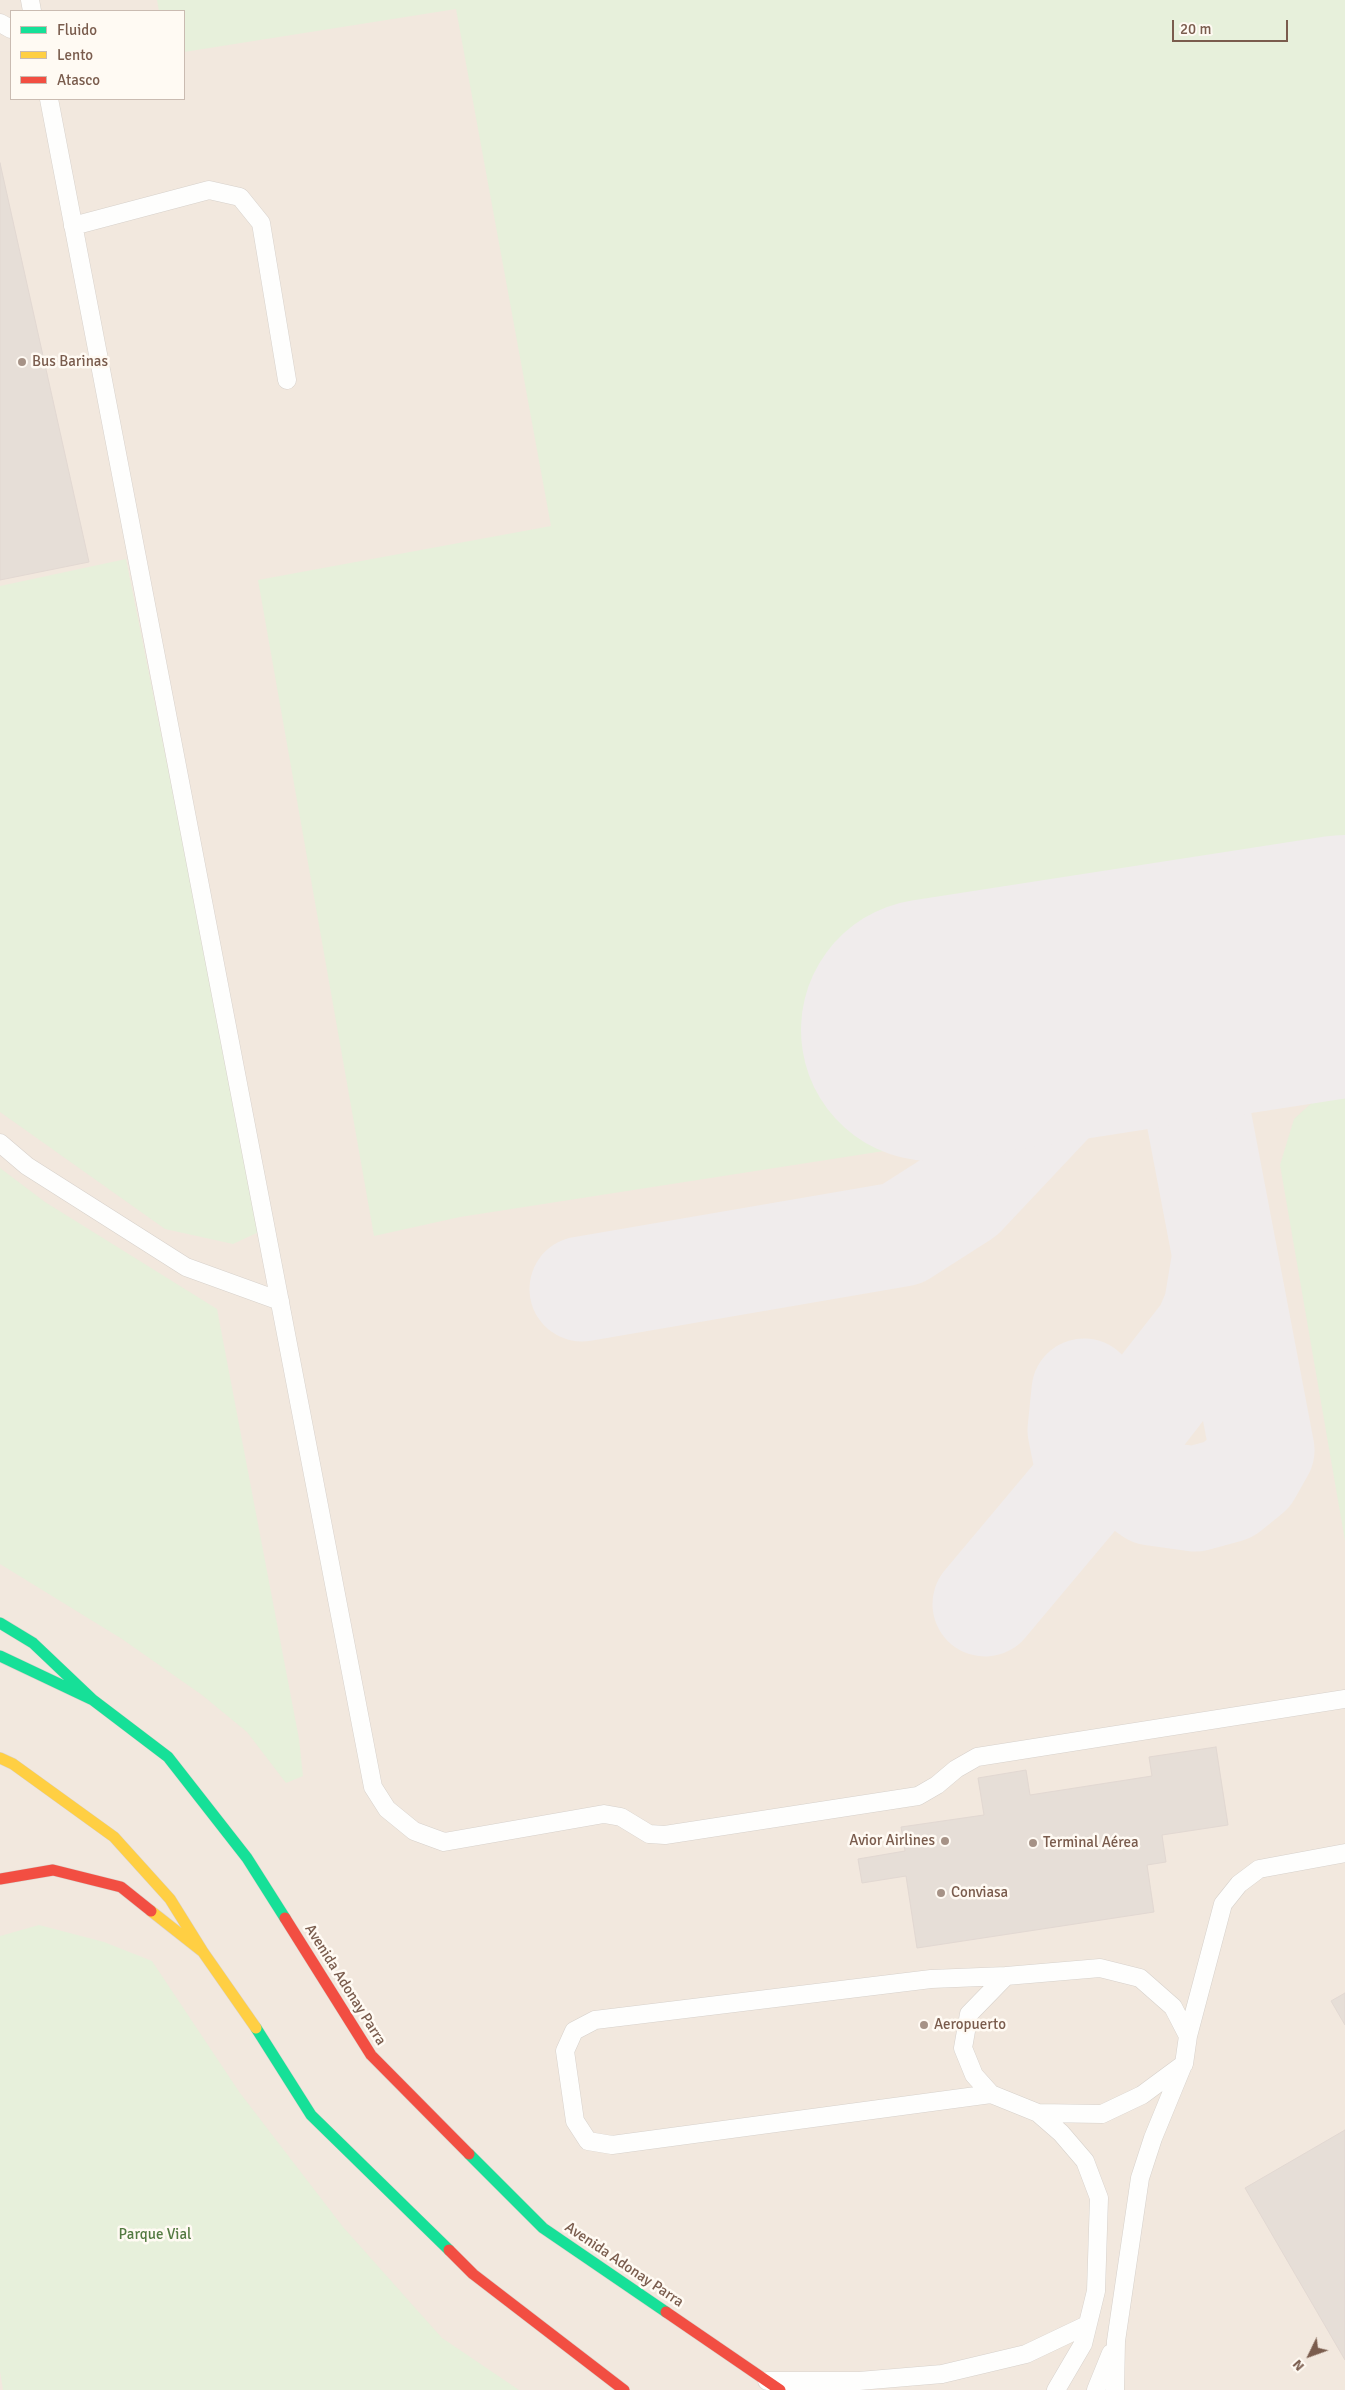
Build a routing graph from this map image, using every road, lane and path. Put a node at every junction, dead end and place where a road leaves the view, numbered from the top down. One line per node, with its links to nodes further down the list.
1 (49, 100): 2 (lane)
2 (74, 226): 3 (lane); 5 (lane)
3 (288, 380)
4 (0, 1143): 5 (lane)
5 (280, 1301): 8 (lane)
6 (0, 1623): 9 (street)
7 (0, 1656): 9 (street, Avenida Adonay Parra)
8 (1345, 1699)
9 (93, 1700): 21 (street, Avenida Adonay Parra)
10 (0, 1758): 13 (street)
11 (1345, 1853): 15 (lane)
12 (0, 1879): 13 (street)
13 (203, 1952): 22 (street)
14 (1006, 1976): 15 (lane); 17 (lane); 17 (lane)
15 (1188, 2036): 16 (lane)
16 (1184, 2064): 18 (lane); 20 (lane)
17 (991, 2094): 18 (lane)
18 (1038, 2113): 19 (lane)
19 (1087, 2325): 21 (lane); 23 (lane)
20 (1116, 2341): 24 (lane); 25 (lane)
21 (774, 2385)
22 (624, 2390)
23 (1056, 2390)
24 (1096, 2390)
25 (1115, 2390)

